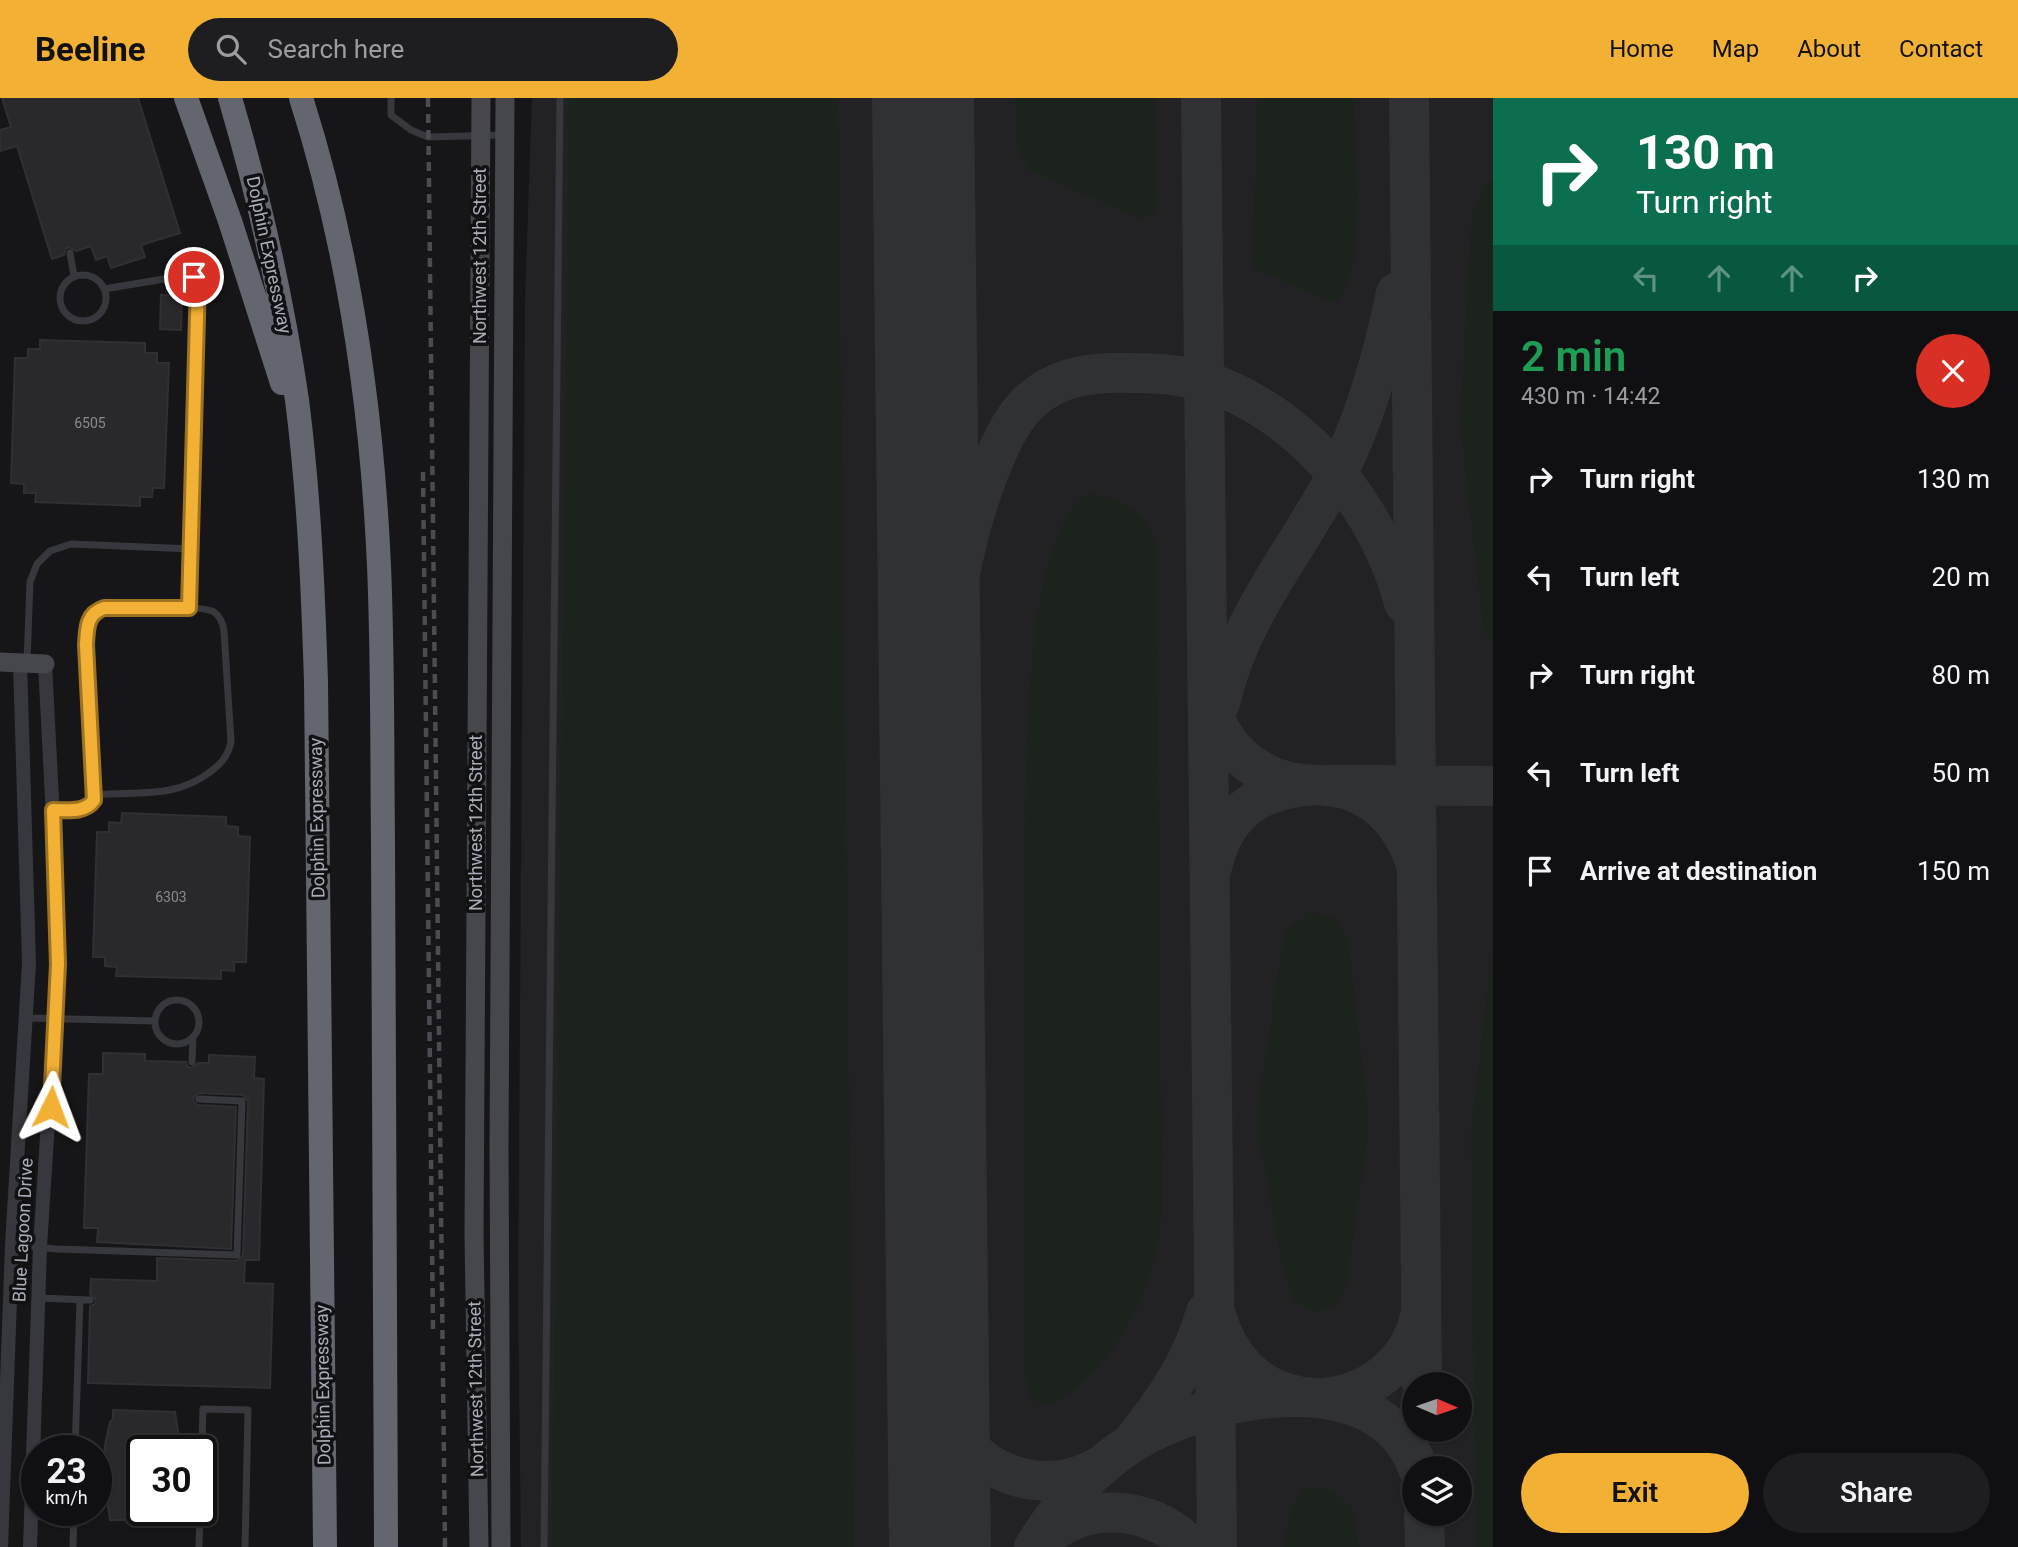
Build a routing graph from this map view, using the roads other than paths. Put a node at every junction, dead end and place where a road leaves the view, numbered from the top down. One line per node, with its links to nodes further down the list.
1 (186, 98): 13 (highway)
2 (230, 98): 13 (highway, Dolphin Expressway)
3 (301, 98): 43 (highway)
4 (390, 98): 8 (lane)
5 (481, 98): 8 (main road, Northwest 12th Street)
6 (505, 98): 9 (main road, Northwest 12th Street)
7 (560, 98): 46 (lane)
8 (480, 135): 9 (lane); 44 (main road, Northwest 12th Street)
9 (505, 135): 45 (main road, Northwest 12th Street)
10 (70, 253): 11 (lane)
11 (74, 276): 12 (lane); 12 (lane)
12 (104, 289): 14 (lane)
13 (302, 447): 42 (highway, Dolphin Expressway)
14 (192, 549): 15 (lane); 17 (lane)
15 (189, 608): 18 (lane); 18 (lane)
16 (0, 662): 17 (main road)
17 (31, 663): 19 (street, Blue Lagoon Drive); 20 (street, Blue Lagoon Drive)
18 (95, 794): 19 (lane)
19 (53, 810): 21 (street, Blue Lagoon Drive)
20 (27, 1018): 21 (lane); 26 (street, Blue Lagoon Drive)
21 (56, 1018): 22 (lane); 27 (street, Blue Lagoon Drive)
22 (155, 1021): 23 (lane); 23 (lane)
23 (193, 1037): 24 (lane)
24 (192, 1062)
25 (199, 1099): 27 (lane)
26 (12, 1245): 27 (lane); 37 (street, Blue Lagoon Drive)
27 (40, 1247): 28 (street, Blue Lagoon Drive)
28 (38, 1298): 29 (lane); 31 (street, Blue Lagoon Drive)
29 (80, 1300): 30 (lane); 32 (lane)
30 (90, 1300)
31 (34, 1435)
32 (76, 1435)
33 (202, 1435): 41 (lane)
34 (31, 1526): 38 (street, Blue Lagoon Drive)
35 (74, 1526): 39 (lane)
36 (200, 1526): 40 (lane)
37 (1, 1547)
38 (30, 1547)
39 (73, 1547)
40 (199, 1547)
41 (245, 1547)
42 (325, 1547)
43 (386, 1547)
44 (479, 1547)
45 (501, 1547)
46 (544, 1547)

